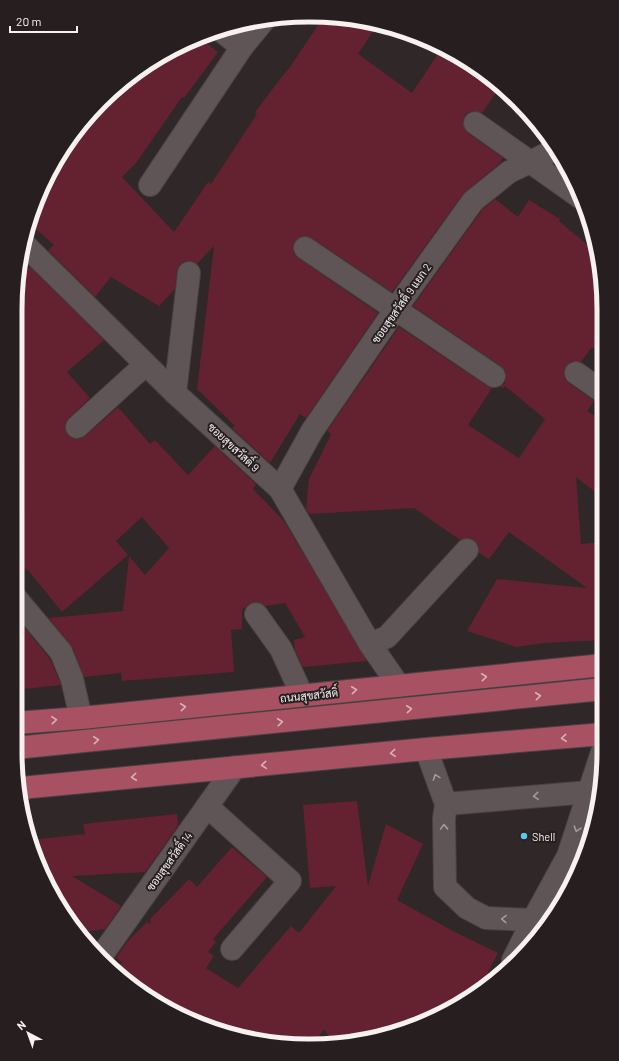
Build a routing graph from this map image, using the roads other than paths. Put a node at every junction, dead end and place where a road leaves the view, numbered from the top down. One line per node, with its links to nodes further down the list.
1 (259, 27): 3 (street)
2 (226, 35): 3 (street)
3 (242, 47): 7 (street)
4 (475, 124): 6 (street)
5 (550, 152): 6 (street, ซอยสุขสวัสดิ์ 9 แยก 2)
6 (528, 162): 8 (street); 12 (street, ซอยสุขสวัสดิ์ 9 แยก 2)
7 (150, 186)
8 (571, 192)
9 (305, 248): 12 (street)
10 (29, 249): 13 (street, ซอยสุขสวัสดิ์ 9)
11 (189, 273): 17 (street)
12 (396, 310): 15 (street); 19 (street, ซอยสุขสวัสดิ์ 9 แยก 2)
13 (145, 364): 17 (street, ซอยสุขสวัสดิ์ 9); 18 (street)
14 (576, 374): 16 (street)
15 (494, 376)
16 (597, 388)
17 (175, 393): 19 (street, ซอยสุขสวัสดิ์ 9)
18 (77, 427)
19 (280, 489): 23 (street, ซอยสุขสวัสดิ์ 9)
20 (467, 550): 23 (street)
21 (22, 605): 28 (street)
22 (256, 614): 27 (street)
23 (370, 644): 25 (street, ซอยสุขสวัสดิ์ 9)
24 (597, 666): 25 (main road, ถนนสุขสวัสดิ์, one-way to 24)
25 (399, 686): 27 (main road, ถนนสุขสวัสดิ์, one-way to 25)
26 (597, 690): 31 (main road, one-way to 26)
27 (302, 695): 28 (main road, ถนนสุขสวัสดิ์, one-way to 27)
28 (81, 718): 29 (main road, ถนนสุขสวัสดิ์, one-way to 28)
29 (22, 723)
30 (597, 735): 32 (main road, one-way to 32)
31 (22, 747)
32 (426, 750): 33 (main road, one-way to 33); 37 (street, one-way to 32)
33 (235, 767): 35 (main road, one-way to 35); 38 (street, ซอยสุขสวัสดิ์ 14)
34 (596, 771): 36 (street)
35 (24, 788)
36 (589, 792): 37 (street, one-way to 37); 39 (street, one-way to 39)
37 (446, 804): 39 (street, one-way to 37)
38 (208, 807): 40 (street); 42 (street, ซอยสุขสวัสดิ์ 14)
39 (533, 920): 41 (street)
40 (232, 949)
41 (517, 951)
42 (104, 953)

